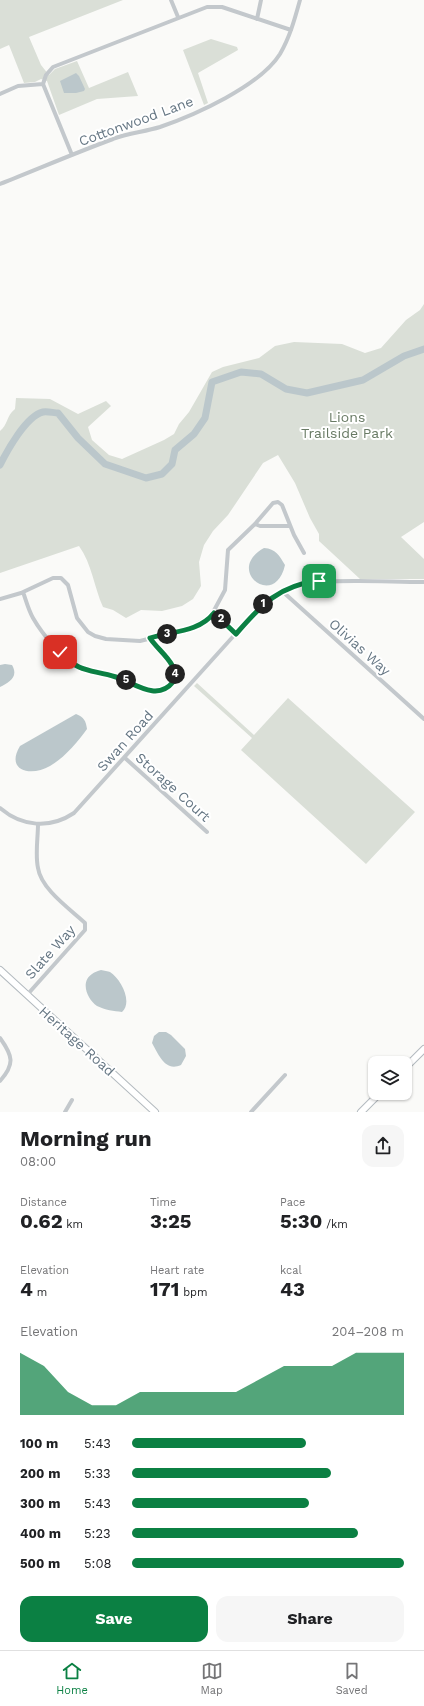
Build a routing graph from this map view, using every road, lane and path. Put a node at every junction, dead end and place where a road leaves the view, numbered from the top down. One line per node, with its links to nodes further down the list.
1 (171, 0): 4 (street)
2 (261, 0): 5 (street)
3 (300, 0): 6 (street, Cottonwood Lane)
4 (178, 17): 5 (street); 7 (street)
5 (257, 19): 6 (street)
6 (291, 30): 9 (street, Cottonwood Lane)
7 (44, 84): 8 (street); 9 (street)
8 (0, 94)
9 (72, 156): 10 (street, Cottonwood Lane)
10 (0, 184)
11 (255, 524): 12 (street); 12 (street); 18 (street)
12 (290, 526): 13 (street)
13 (304, 553)
14 (424, 582): 15 (street, Swan Road)
15 (282, 591): 19 (street, Swan Road); 21 (street, Olivias Way)
16 (23, 592): 17 (street); 20 (street); 20 (street)
17 (0, 599)
18 (214, 613): 19 (street); 20 (street)
19 (236, 634): 22 (street, Swan Road)
20 (150, 638)
21 (424, 719)
22 (124, 758): 24 (street, Swan Road); 25 (street, Storage Court)
23 (0, 808): 24 (street, Swan Road)
24 (38, 824): 27 (street, Slate Way)
25 (207, 832)
26 (0, 970): 27 (main road, Heritage Road)
27 (27, 995): 36 (main road, Heritage Road)
28 (0, 1038): 32 (street)
29 (424, 1049): 30 (main road)
30 (412, 1061)
31 (285, 1075): 37 (street)
32 (0, 1081)
33 (72, 1100): 35 (street)
34 (373, 1100): 38 (main road)
35 (66, 1112)
36 (155, 1112)
37 (251, 1112)
38 (361, 1112)

